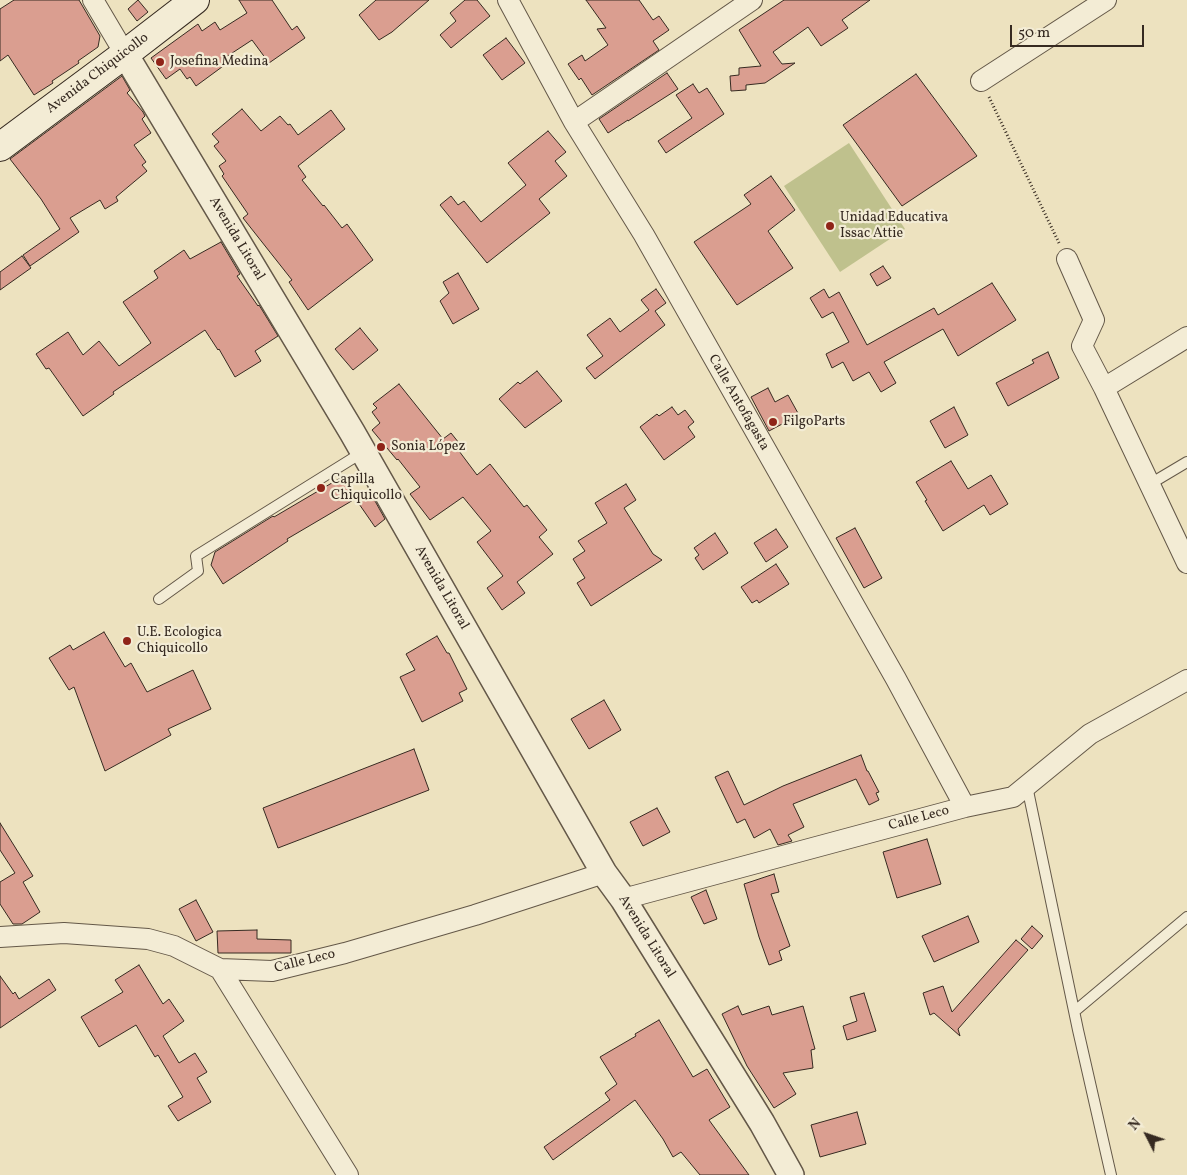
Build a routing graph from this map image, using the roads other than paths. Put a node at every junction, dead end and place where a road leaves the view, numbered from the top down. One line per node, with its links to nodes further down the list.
1 (93, 0): 6 (street, Avenida Litoral)
2 (195, 0): 6 (main road, Avenida Chiquicollo)
3 (508, 0): 8 (street, Calle Antofagasta)
4 (752, 0): 8 (street)
5 (1106, 0): 7 (street)
6 (125, 54): 9 (main road, Avenida Chiquicollo); 13 (street, Avenida Litoral)
7 (981, 81)
8 (574, 122): 20 (street, Calle Antofagasta)
9 (0, 146)
10 (1067, 259): 12 (street)
11 (1187, 337): 12 (street)
12 (1104, 388): 15 (street)
13 (363, 452): 17 (lane); 21 (street, Avenida Litoral)
14 (1187, 462): 15 (lane)
15 (1150, 484): 16 (street)
16 (1187, 563)
17 (159, 599)
18 (1187, 680): 19 (street, Calle Leco)
19 (1027, 786): 20 (street, Calle Leco); 26 (lane)
20 (964, 807): 22 (street, Calle Leco)
21 (604, 873): 22 (street, Avenida Litoral); 25 (street, Calle Leco)
22 (623, 899): 28 (street, Avenida Litoral)
23 (1187, 917): 26 (lane)
24 (0, 937): 25 (street, Calle Leco)
25 (220, 969): 27 (street)
26 (1074, 1011): 29 (lane)
27 (348, 1175)
28 (791, 1175)
29 (1111, 1175)

